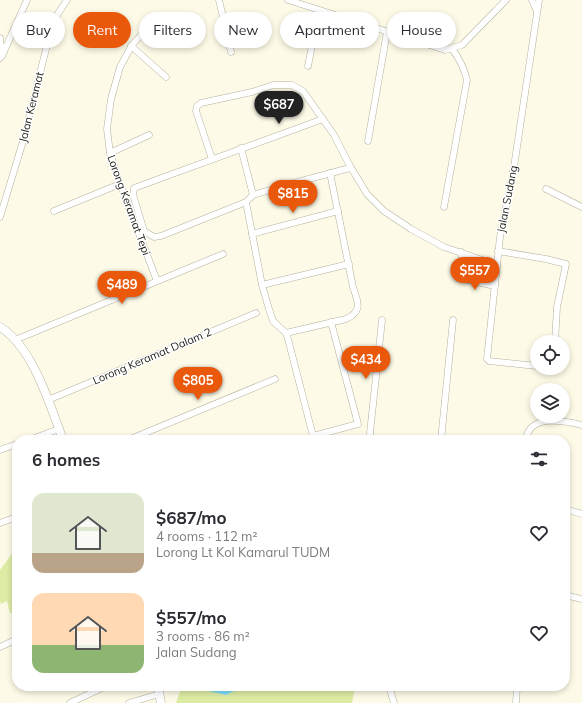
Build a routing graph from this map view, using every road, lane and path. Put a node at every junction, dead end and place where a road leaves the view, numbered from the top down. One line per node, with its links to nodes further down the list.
1 (27, 0): 18 (street)
2 (67, 0): 37 (street, Jalan Keramat)
3 (219, 0): 17 (street)
4 (288, 0): 8 (street)
5 (506, 0): 16 (street)
6 (532, 0): 9 (street)
7 (539, 0): 9 (street, Jalan Sudang)
8 (319, 10): 10 (street); 19 (street)
9 (537, 12): 39 (street, Jalan Sudang)
10 (387, 32): 23 (street)
11 (139, 37): 13 (street, Lorong Keramat Tepi)
12 (0, 38): 18 (street)
13 (131, 46): 20 (street)
14 (130, 48): 25 (street, Lorong Keramat Tepi)
15 (439, 48): 16 (street)
16 (452, 49): 34 (street)
17 (231, 52)
18 (1, 57)
19 (308, 66)
20 (166, 77)
21 (323, 119): 24 (street); 26 (street); 27 (street)
22 (149, 135): 25 (street)
23 (368, 141)
24 (241, 148): 26 (street); 31 (street)
25 (110, 153): 29 (street, Lorong Keramat Tepi)
26 (212, 159): 32 (street)
27 (350, 168): 28 (street); 40 (street)
28 (330, 173): 31 (street); 36 (street)
29 (120, 184): 35 (street); 44 (street, Lorong Keramat Tepi)
30 (546, 189): 33 (street)
31 (253, 195): 32 (street)
32 (246, 202): 38 (street)
33 (582, 206)
34 (444, 207)
35 (54, 211)
36 (338, 212): 38 (street); 42 (street)
37 (0, 216)
38 (252, 234): 45 (street)
39 (498, 251): 43 (street, Jalan Sudang); 53 (street)
40 (461, 252): 43 (street); 46 (street)
41 (223, 254): 44 (street)
42 (349, 264): 45 (street); 50 (street)
43 (497, 265): 46 (street, Jalan Sudang)
44 (157, 280): 54 (street)
45 (262, 285): 52 (street)
46 (494, 286): 55 (street, Jalan Sudang)
47 (256, 313): 57 (street, Lorong Keramat Dalam 2)
48 (382, 320): 65 (street)
49 (453, 320): 66 (street)
50 (331, 322): 52 (street); 64 (street)
51 (0, 327): 54 (street)
52 (286, 333): 63 (street)
53 (555, 335)
54 (15, 340): 57 (street)
55 (530, 365)
56 (275, 379): 62 (street)
57 (48, 400): 59 (street)
58 (582, 425): 67 (street)
59 (59, 430): 60 (street); 61 (street)
60 (44, 435)
61 (61, 435)
62 (140, 435)
63 (313, 435)
64 (323, 435)
65 (370, 435)
66 (442, 435)
67 (528, 435)
68 (12, 446): 69 (street)
69 (0, 450)
70 (570, 510): 71 (street)
71 (582, 514)
72 (12, 518): 73 (street)
73 (0, 522)
74 (570, 596): 75 (street)
75 (582, 599)
76 (12, 641): 77 (street)
77 (0, 647)
78 (95, 691): 83 (street)
79 (156, 691): 84 (street)
80 (158, 691): 85 (street)
81 (390, 691): 86 (street)
82 (517, 691): 87 (street)
83 (70, 703)
84 (129, 703)
85 (161, 703)
86 (394, 703)
87 (516, 703)

